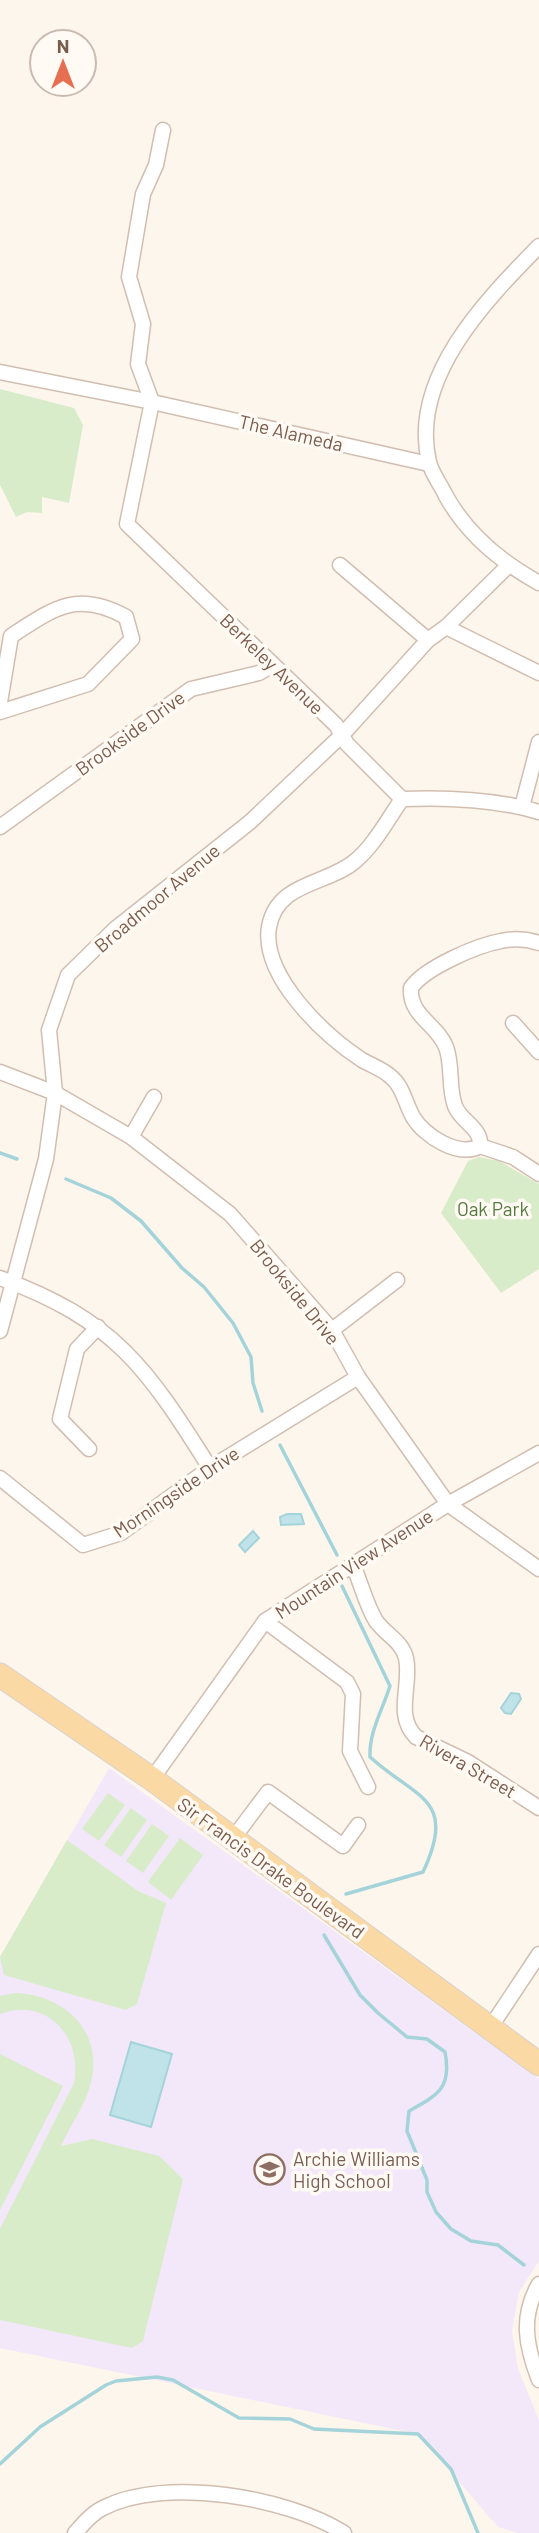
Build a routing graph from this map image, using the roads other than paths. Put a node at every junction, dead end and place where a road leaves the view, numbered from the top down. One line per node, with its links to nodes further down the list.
1 (163, 130): 4 (street)
2 (539, 246): 5 (street)
3 (0, 373): 4 (street, The Alameda)
4 (152, 402): 5 (street, The Alameda); 11 (street, Berkeley Avenue)
5 (429, 464): 7 (street)
6 (340, 565): 10 (street)
7 (508, 566): 8 (street); 9 (street, Broadmoor Avenue)
8 (539, 583)
9 (446, 627): 10 (street, Broadmoor Avenue); 12 (street)
10 (428, 640): 15 (street, Broadmoor Avenue)
11 (271, 666): 15 (street, Berkeley Avenue); 20 (street, Brookside Drive)
12 (539, 673)
13 (0, 702): 14 (street)
14 (0, 712)
15 (342, 735): 17 (street, Berkeley Avenue); 25 (street, Broadmoor Avenue)
16 (539, 742): 18 (street)
17 (402, 799): 18 (street); 28 (street)
18 (522, 807): 19 (street)
19 (539, 812)
20 (0, 827)
21 (539, 943): 28 (street)
22 (513, 1023): 23 (street)
23 (539, 1052)
24 (0, 1072): 25 (street, Brookside Drive)
25 (54, 1093): 27 (street, Brookside Drive); 30 (street, Broadmoor Avenue)
26 (154, 1097): 27 (street)
27 (131, 1137): 33 (street, Brookside Drive)
28 (480, 1146): 29 (street)
29 (539, 1174)
30 (7, 1280): 32 (street); 34 (street, Broadmoor Avenue)
31 (397, 1280): 33 (street)
32 (98, 1327): 36 (street); 38 (street)
33 (332, 1330): 35 (street, Brookside Drive)
34 (0, 1331)
35 (358, 1377): 38 (street, Morningside Drive); 40 (street, Brookside Drive)
36 (89, 1449)
37 (539, 1453): 40 (street, Mountain View Avenue)
38 (210, 1468): 39 (street, Morningside Drive)
39 (0, 1478)
40 (448, 1504): 41 (street, Mountain View Avenue); 42 (street, Brookside Drive)
41 (354, 1565): 43 (street, Mountain View Avenue); 47 (street, Rivera Street)
42 (539, 1569)
43 (265, 1621): 45 (street, Mountain View Avenue); 46 (street)
44 (0, 1675): 45 (main road, Sir Francis Drake Boulevard)
45 (152, 1779): 49 (main road, Sir Francis Drake Boulevard)
46 (368, 1787)
47 (539, 1808)
48 (358, 1825): 49 (street)
49 (232, 1840): 51 (main road, Sir Francis Drake Boulevard)
50 (539, 1954): 51 (street)
51 (490, 2028): 52 (main road, Sir Francis Drake Boulevard)
52 (539, 2064)
53 (539, 2284): 54 (street)
54 (539, 2380)
55 (75, 2533): 56 (street)
56 (344, 2533)

